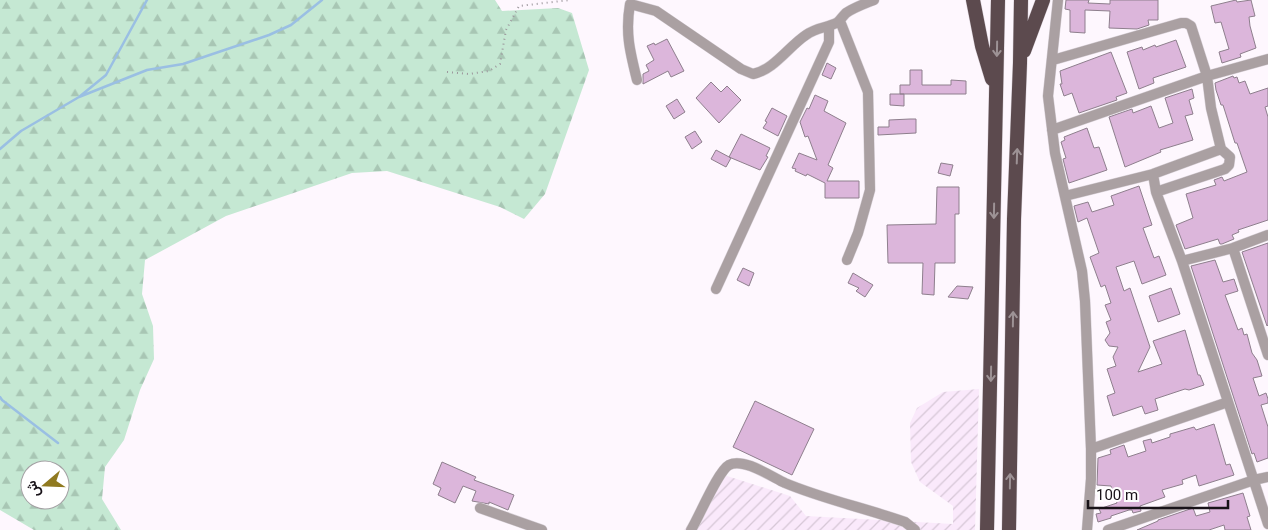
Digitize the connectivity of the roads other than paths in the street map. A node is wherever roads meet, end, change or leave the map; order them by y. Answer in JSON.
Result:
{"nodes":[{"id":1,"x":874,"y":0,"type":"edge"},
{"id":2,"x":1058,"y":0,"type":"edge"},
{"id":3,"x":998,"y":3,"type":"edge"},
{"id":4,"x":1021,"y":3,"type":"edge"},
{"id":5,"x":974,"y":4,"type":"edge"},
{"id":6,"x":1040,"y":6,"type":"edge"},
{"id":7,"x":840,"y":20,"type":"junction"},
{"id":8,"x":829,"y":26,"type":"junction"},
{"id":9,"x":1268,"y":59,"type":"edge"},
{"id":10,"x":1053,"y":60,"type":"junction"},
{"id":11,"x":1020,"y":63,"type":"junction"},
{"id":12,"x":1207,"y":76,"type":"junction"},
{"id":13,"x":637,"y":80,"type":"dead end"},
{"id":14,"x":996,"y":92,"type":"junction"},
{"id":15,"x":1052,"y":130,"type":"junction"},
{"id":16,"x":1221,"y":149,"type":"junction"},
{"id":17,"x":1153,"y":174,"type":"junction"},
{"id":18,"x":1156,"y":192,"type":"junction"},
{"id":19,"x":1065,"y":196,"type":"junction"},
{"id":20,"x":1268,"y":235,"type":"edge"},
{"id":21,"x":1233,"y":248,"type":"junction"},
{"id":22,"x":848,"y":260,"type":"dead end"},
{"id":23,"x":1182,"y":261,"type":"junction"},
{"id":24,"x":716,"y":290,"type":"dead end"},
{"id":25,"x":1268,"y":355,"type":"edge"},
{"id":26,"x":1228,"y":402,"type":"junction"},
{"id":27,"x":1091,"y":449,"type":"junction"},
{"id":28,"x":1268,"y":476,"type":"edge"},
{"id":29,"x":1254,"y":480,"type":"junction"},
{"id":30,"x":480,"y":508,"type":"dead end"},
{"id":31,"x":1268,"y":524,"type":"edge"},
{"id":32,"x":542,"y":530,"type":"edge"},
{"id":33,"x":691,"y":530,"type":"edge"},
{"id":34,"x":915,"y":530,"type":"edge"},
{"id":35,"x":987,"y":530,"type":"edge"},
{"id":36,"x":1009,"y":530,"type":"edge"},
{"id":37,"x":1087,"y":530,"type":"edge"},
{"id":38,"x":1108,"y":530,"type":"edge"}],
"edges":[{"from":1,"to":7,"type":"street"},
{"from":2,"to":10,"type":"street"},
{"from":3,"to":5,"type":"highway"},
{"from":3,"to":14,"type":"highway","one_way":true},
{"from":4,"to":6,"type":"highway"},
{"from":4,"to":11,"type":"highway"},
{"from":5,"to":14,"type":"highway"},
{"from":6,"to":11,"type":"highway"},
{"from":7,"to":8,"type":"street"},
{"from":7,"to":22,"type":"street"},
{"from":8,"to":13,"type":"street"},
{"from":8,"to":24,"type":"street"},
{"from":9,"to":12,"type":"street"},
{"from":10,"to":12,"type":"street"},
{"from":10,"to":15,"type":"street"},
{"from":36,"to":11,"type":"highway","one_way":true},
{"from":12,"to":15,"type":"street"},
{"from":12,"to":16,"type":"street"},
{"from":14,"to":35,"type":"highway","one_way":true},
{"from":15,"to":19,"type":"street"},
{"from":16,"to":17,"type":"street"},
{"from":16,"to":18,"type":"street"},
{"from":17,"to":18,"type":"street"},
{"from":17,"to":19,"type":"street"},
{"from":18,"to":23,"type":"street"},
{"from":19,"to":27,"type":"street"},
{"from":20,"to":21,"type":"street"},
{"from":21,"to":23,"type":"street"},
{"from":21,"to":25,"type":"street"},
{"from":23,"to":26,"type":"street"},
{"from":26,"to":27,"type":"street"},
{"from":26,"to":29,"type":"street"},
{"from":27,"to":37,"type":"street"},
{"from":28,"to":29,"type":"street"},
{"from":29,"to":31,"type":"street"},
{"from":29,"to":38,"type":"street"},
{"from":30,"to":32,"type":"street"},
{"from":33,"to":34,"type":"street"}]}
